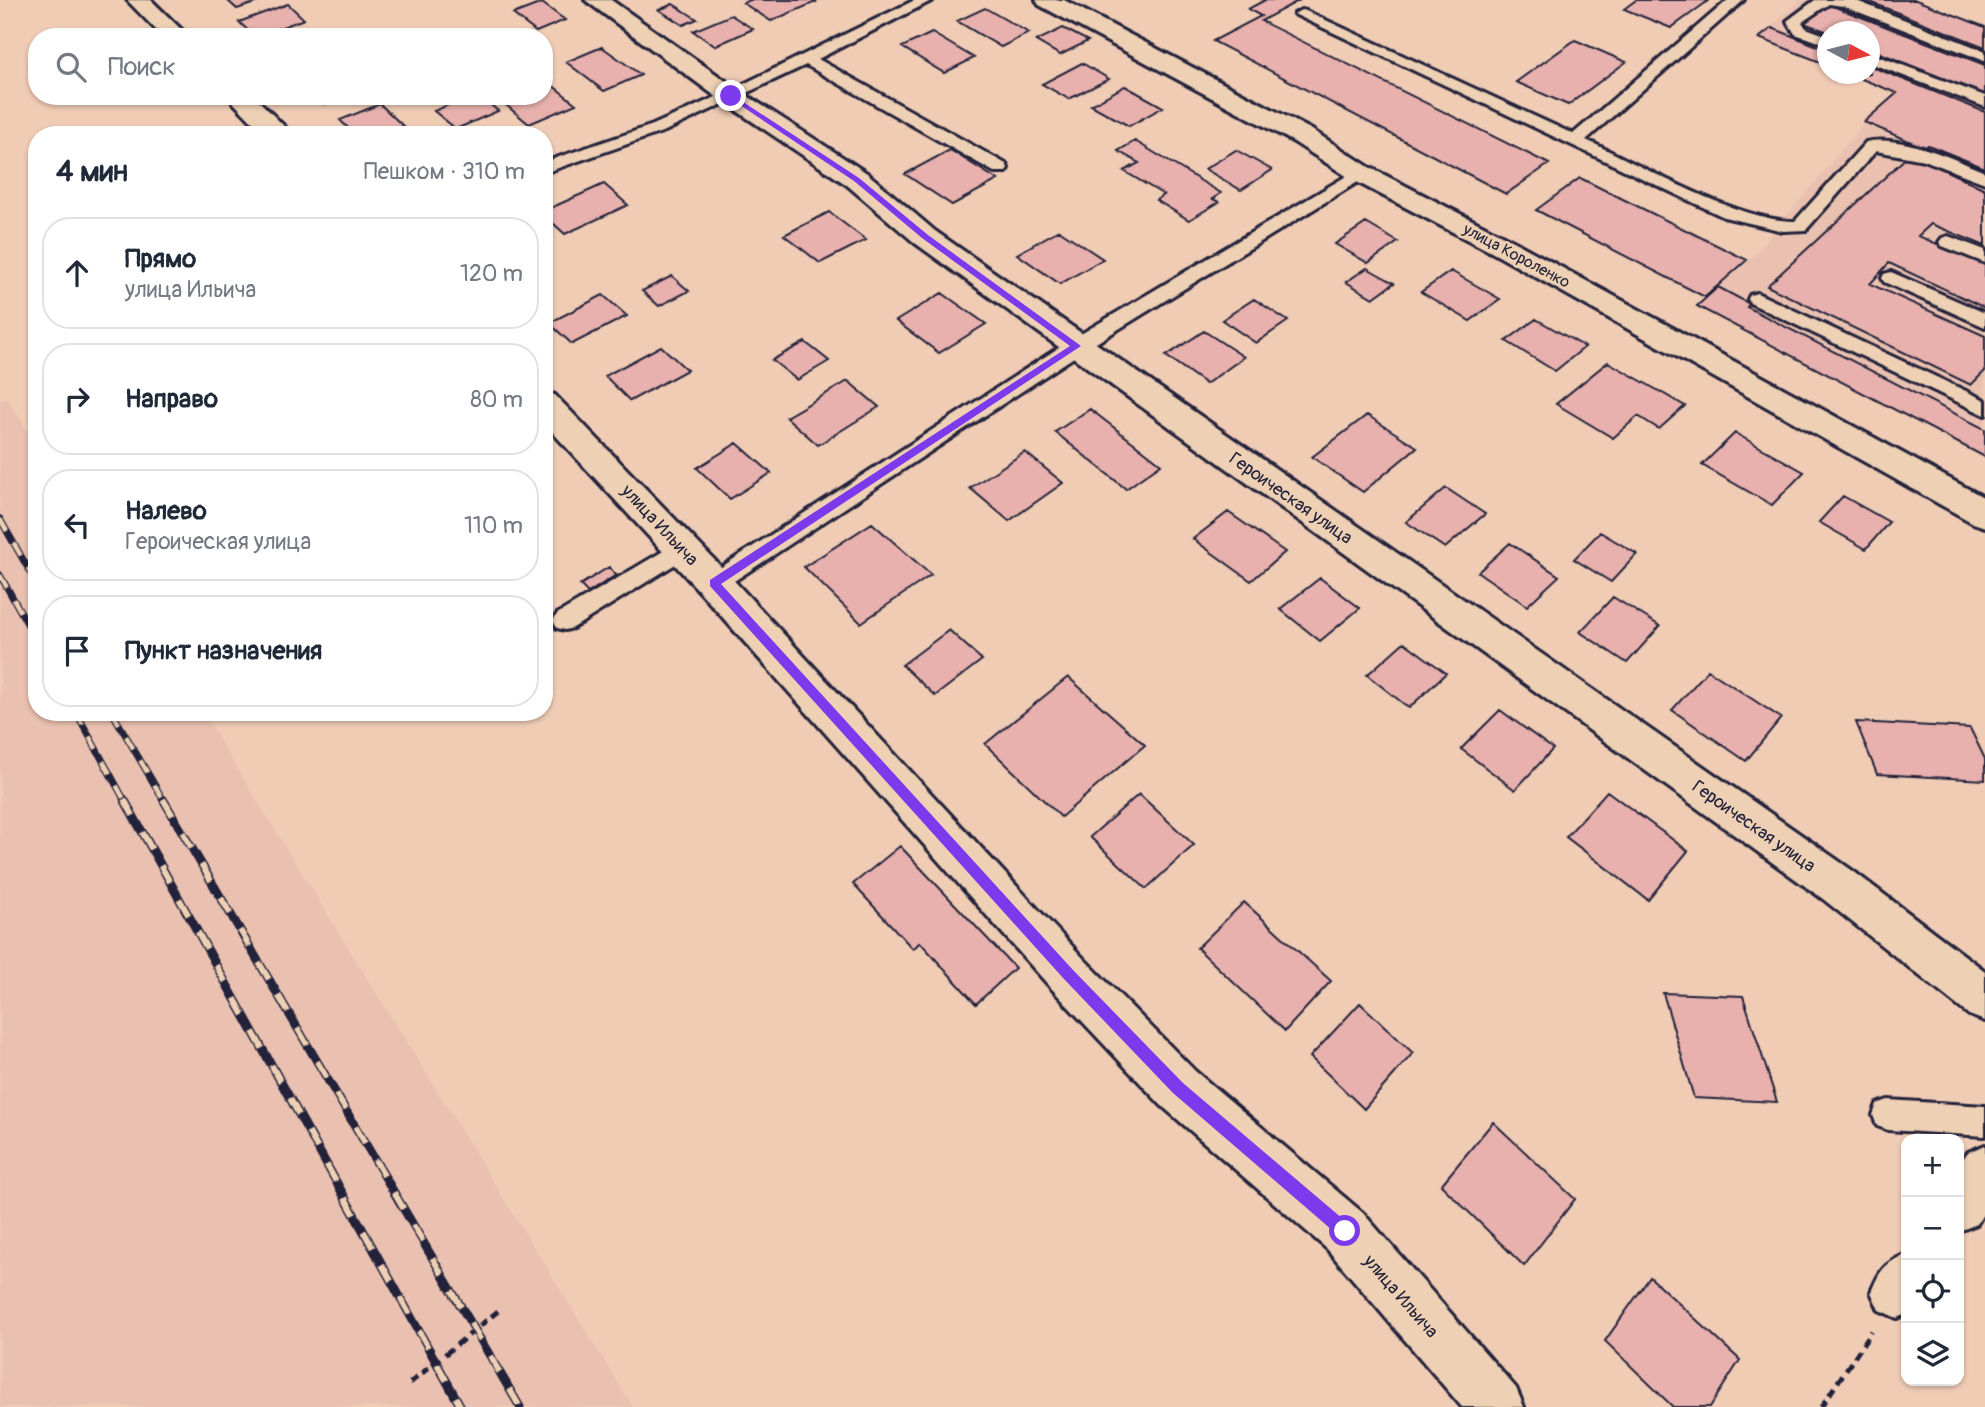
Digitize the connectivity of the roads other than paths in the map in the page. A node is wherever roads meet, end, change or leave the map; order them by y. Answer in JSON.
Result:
{"nodes":[{"id":1,"x":138,"y":0,"type":"edge"},
{"id":2,"x":596,"y":0,"type":"edge"},
{"id":3,"x":926,"y":0,"type":"edge"},
{"id":4,"x":1047,"y":0,"type":"edge"},
{"id":5,"x":1737,"y":0,"type":"edge"},
{"id":6,"x":1828,"y":0,"type":"edge"},
{"id":7,"x":1301,"y":14,"type":"dead end"},
{"id":8,"x":168,"y":28,"type":"edge"},
{"id":9,"x":1817,"y":37,"type":"edge"},
{"id":10,"x":1985,"y":56,"type":"edge"},
{"id":11,"x":807,"y":59,"type":"junction"},
{"id":12,"x":1880,"y":62,"type":"edge"},
{"id":13,"x":731,"y":96,"type":"junction"},
{"id":14,"x":1985,"y":102,"type":"edge"},
{"id":15,"x":248,"y":105,"type":"edge"},
{"id":16,"x":271,"y":126,"type":"edge"},
{"id":17,"x":1574,"y":142,"type":"junction"},
{"id":18,"x":553,"y":165,"type":"edge"},
{"id":19,"x":1000,"y":167,"type":"dead end"},
{"id":20,"x":1360,"y":173,"type":"junction"},
{"id":21,"x":1985,"y":178,"type":"edge"},
{"id":22,"x":1948,"y":242,"type":"dead end"},
{"id":23,"x":1985,"y":257,"type":"edge"},
{"id":24,"x":1891,"y":278,"type":"dead end"},
{"id":25,"x":1757,"y":299,"type":"dead end"},
{"id":26,"x":1985,"y":321,"type":"edge"},
{"id":27,"x":1076,"y":346,"type":"junction"},
{"id":28,"x":1985,"y":408,"type":"edge"},
{"id":29,"x":553,"y":413,"type":"edge"},
{"id":30,"x":1985,"y":514,"type":"edge"},
{"id":31,"x":682,"y":549,"type":"junction"},
{"id":32,"x":714,"y":583,"type":"junction"},
{"id":33,"x":565,"y":621,"type":"dead end"},
{"id":34,"x":1985,"y":999,"type":"edge"},
{"id":35,"x":1888,"y":1115,"type":"dead end"},
{"id":36,"x":1985,"y":1121,"type":"edge"},
{"id":37,"x":1985,"y":1169,"type":"edge"},
{"id":38,"x":1964,"y":1199,"type":"edge"},
{"id":39,"x":1497,"y":1407,"type":"edge"}],
"edges":[{"from":1,"to":8,"type":"street"},
{"from":2,"to":13,"type":"street","name":"Героическая улица"},
{"from":3,"to":11,"type":"lane"},
{"from":4,"to":20,"type":"street","name":"улица Короленко"},
{"from":5,"to":17,"type":"lane"},
{"from":6,"to":9,"type":"lane"},
{"from":6,"to":10,"type":"lane"},
{"from":7,"to":17,"type":"lane"},
{"from":11,"to":13,"type":"lane"},
{"from":11,"to":19,"type":"lane"},
{"from":12,"to":14,"type":"lane"},
{"from":13,"to":18,"type":"lane"},
{"from":13,"to":27,"type":"street","name":"Героическая улица"},
{"from":15,"to":16,"type":"street"},
{"from":17,"to":21,"type":"lane"},
{"from":20,"to":27,"type":"lane"},
{"from":20,"to":30,"type":"street","name":"улица Короленко"},
{"from":22,"to":23,"type":"lane"},
{"from":24,"to":26,"type":"lane"},
{"from":25,"to":28,"type":"lane"},
{"from":27,"to":32,"type":"lane"},
{"from":27,"to":34,"type":"street","name":"Героическая улица"},
{"from":29,"to":31,"type":"street","name":"улица Ильича"},
{"from":31,"to":32,"type":"street","name":"улица Ильича"},
{"from":31,"to":33,"type":"lane"},
{"from":32,"to":39,"type":"street","name":"улица Ильича"},
{"from":35,"to":36,"type":"lane"},
{"from":37,"to":38,"type":"street"}]}
